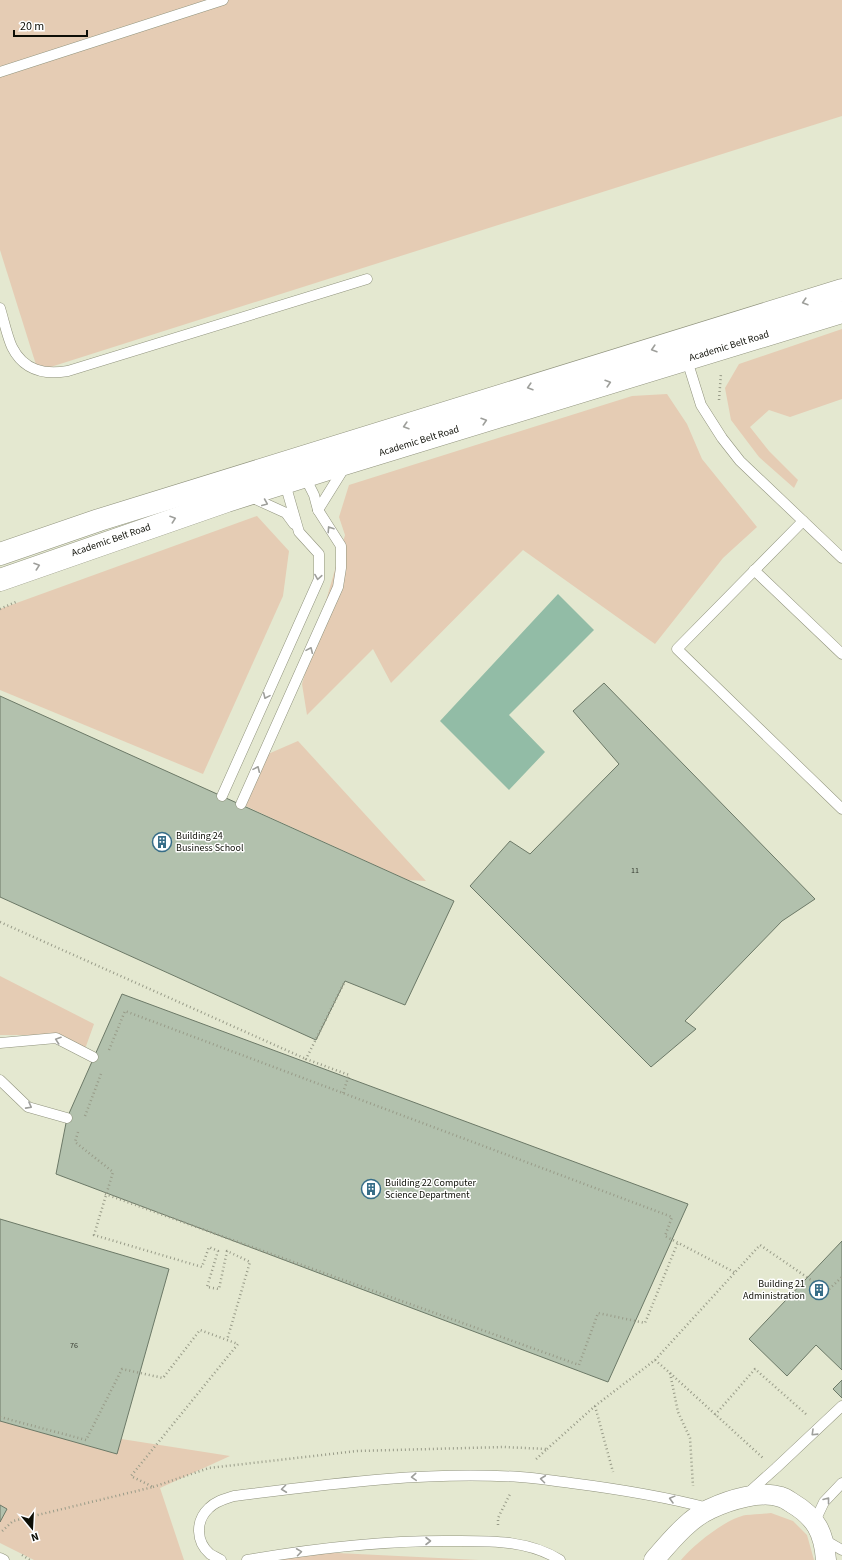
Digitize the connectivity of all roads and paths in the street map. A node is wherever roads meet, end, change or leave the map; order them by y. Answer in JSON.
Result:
{"nodes":[{"id":1,"x":223,"y":0,"type":"edge"},
{"id":2,"x":0,"y":72,"type":"edge"},
{"id":3,"x":367,"y":279,"type":"dead end"},
{"id":4,"x":842,"y":290,"type":"edge"},
{"id":5,"x":0,"y":308,"type":"edge"},
{"id":6,"x":842,"y":312,"type":"edge"},
{"id":7,"x":684,"y":350,"type":"junction"},
{"id":8,"x":344,"y":464,"type":"junction"},
{"id":9,"x":292,"y":471,"type":"junction"},
{"id":10,"x":227,"y":501,"type":"junction"},
{"id":11,"x":318,"y":510,"type":"junction"},
{"id":12,"x":803,"y":521,"type":"junction"},
{"id":13,"x":299,"y":532,"type":"junction"},
{"id":14,"x":0,"y":554,"type":"edge"},
{"id":15,"x":842,"y":558,"type":"edge"},
{"id":16,"x":754,"y":570,"type":"junction"},
{"id":17,"x":0,"y":580,"type":"edge"},
{"id":18,"x":842,"y":654,"type":"edge"},
{"id":19,"x":222,"y":796,"type":"dead end"},
{"id":20,"x":241,"y":804,"type":"dead end"},
{"id":21,"x":842,"y":809,"type":"edge"},
{"id":22,"x":0,"y":922,"type":"edge"},
{"id":23,"x":345,"y":981,"type":"dead end"},
{"id":24,"x":0,"y":1043,"type":"edge"},
{"id":25,"x":108,"y":1054,"type":"dead end"},
{"id":26,"x":93,"y":1057,"type":"dead end"},
{"id":27,"x":306,"y":1059,"type":"junction"},
{"id":28,"x":102,"y":1069,"type":"dead end"},
{"id":29,"x":0,"y":1080,"type":"edge"},
{"id":30,"x":343,"y":1093,"type":"junction"},
{"id":31,"x":67,"y":1118,"type":"dead end"},
{"id":32,"x":83,"y":1120,"type":"dead end"},
{"id":33,"x":80,"y":1127,"type":"dead end"},
{"id":34,"x":105,"y":1194,"type":"junction"},
{"id":35,"x":678,"y":1242,"type":"junction"},
{"id":36,"x":736,"y":1273,"type":"junction"},
{"id":37,"x":842,"y":1278,"type":"edge"},
{"id":38,"x":227,"y":1340,"type":"junction"},
{"id":39,"x":655,"y":1360,"type":"junction"},
{"id":40,"x":670,"y":1373,"type":"junction"},
{"id":41,"x":595,"y":1406,"type":"junction"},
{"id":42,"x":842,"y":1406,"type":"edge"},
{"id":43,"x":715,"y":1415,"type":"junction"},
{"id":44,"x":0,"y":1417,"type":"edge"},
{"id":45,"x":810,"y":1418,"type":"dead end"},
{"id":46,"x":547,"y":1449,"type":"dead end"},
{"id":47,"x":533,"y":1461,"type":"dead end"},
{"id":48,"x":540,"y":1462,"type":"dead end"},
{"id":49,"x":776,"y":1468,"type":"junction"},
{"id":50,"x":606,"y":1474,"type":"dead end"},
{"id":51,"x":842,"y":1483,"type":"edge"},
{"id":52,"x":688,"y":1486,"type":"dead end"},
{"id":53,"x":742,"y":1498,"type":"junction"},
{"id":54,"x":710,"y":1509,"type":"junction"},
{"id":55,"x":815,"y":1521,"type":"junction"},
{"id":56,"x":0,"y":1533,"type":"edge"},
{"id":57,"x":822,"y":1539,"type":"junction"},
{"id":58,"x":842,"y":1550,"type":"edge"},
{"id":59,"x":0,"y":1558,"type":"edge"},
{"id":60,"x":4,"y":1560,"type":"edge"},
{"id":61,"x":221,"y":1560,"type":"edge"},
{"id":62,"x":247,"y":1560,"type":"edge"},
{"id":63,"x":560,"y":1560,"type":"edge"},
{"id":64,"x":654,"y":1560,"type":"edge"},
{"id":65,"x":826,"y":1560,"type":"edge"}],
"edges":[{"from":1,"to":2,"type":"lane"},
{"from":3,"to":5,"type":"lane"},
{"from":4,"to":7,"type":"street","name":"Academic Belt Road","one_way":true},
{"from":6,"to":7,"type":"street","name":"Academic Belt Road"},
{"from":8,"to":7,"type":"street","name":"Academic Belt Road","one_way":true},
{"from":7,"to":9,"type":"street","name":"Academic Belt Road","one_way":true},
{"from":7,"to":12,"type":"lane"},
{"from":8,"to":9,"type":"street","name":"Academic Belt Road"},
{"from":8,"to":11,"type":"lane"},
{"from":9,"to":10,"type":"street","name":"Academic Belt Road"},
{"from":9,"to":11,"type":"lane"},
{"from":9,"to":13,"type":"lane"},
{"from":9,"to":14,"type":"street","name":"Academic Belt Road"},
{"from":10,"to":13,"type":"lane","one_way":true},
{"from":17,"to":10,"type":"street","name":"Academic Belt Road","one_way":true},
{"from":20,"to":11,"type":"lane","one_way":true},
{"from":12,"to":15,"type":"lane"},
{"from":12,"to":16,"type":"lane"},
{"from":13,"to":19,"type":"lane","one_way":true},
{"from":16,"to":18,"type":"lane"},
{"from":16,"to":21,"type":"lane"},
{"from":22,"to":27,"type":"path"},
{"from":23,"to":27,"type":"path"},
{"from":26,"to":24,"type":"lane","one_way":true},
{"from":25,"to":30,"type":"path"},
{"from":27,"to":30,"type":"path"},
{"from":28,"to":32,"type":"path"},
{"from":29,"to":31,"type":"lane","one_way":true},
{"from":30,"to":35,"type":"path"},
{"from":33,"to":34,"type":"path"},
{"from":34,"to":35,"type":"path"},
{"from":34,"to":38,"type":"path"},
{"from":35,"to":36,"type":"path"},
{"from":36,"to":37,"type":"path"},
{"from":36,"to":39,"type":"path"},
{"from":38,"to":44,"type":"path"},
{"from":38,"to":56,"type":"path"},
{"from":39,"to":40,"type":"path"},
{"from":39,"to":41,"type":"path"},
{"from":40,"to":43,"type":"path"},
{"from":40,"to":52,"type":"path"},
{"from":41,"to":46,"type":"path"},
{"from":41,"to":50,"type":"path"},
{"from":42,"to":49,"type":"lane","one_way":true},
{"from":43,"to":45,"type":"path"},
{"from":43,"to":49,"type":"path"},
{"from":47,"to":48,"type":"path"},
{"from":49,"to":53,"type":"lane"},
{"from":55,"to":51,"type":"lane","one_way":true},
{"from":53,"to":54,"type":"street"},
{"from":53,"to":55,"type":"street"},
{"from":54,"to":61,"type":"lane","one_way":true},
{"from":54,"to":64,"type":"street"},
{"from":55,"to":57,"type":"street"},
{"from":57,"to":58,"type":"lane"},
{"from":57,"to":65,"type":"street"},
{"from":59,"to":60,"type":"lane"},
{"from":62,"to":63,"type":"lane","one_way":true}]}
